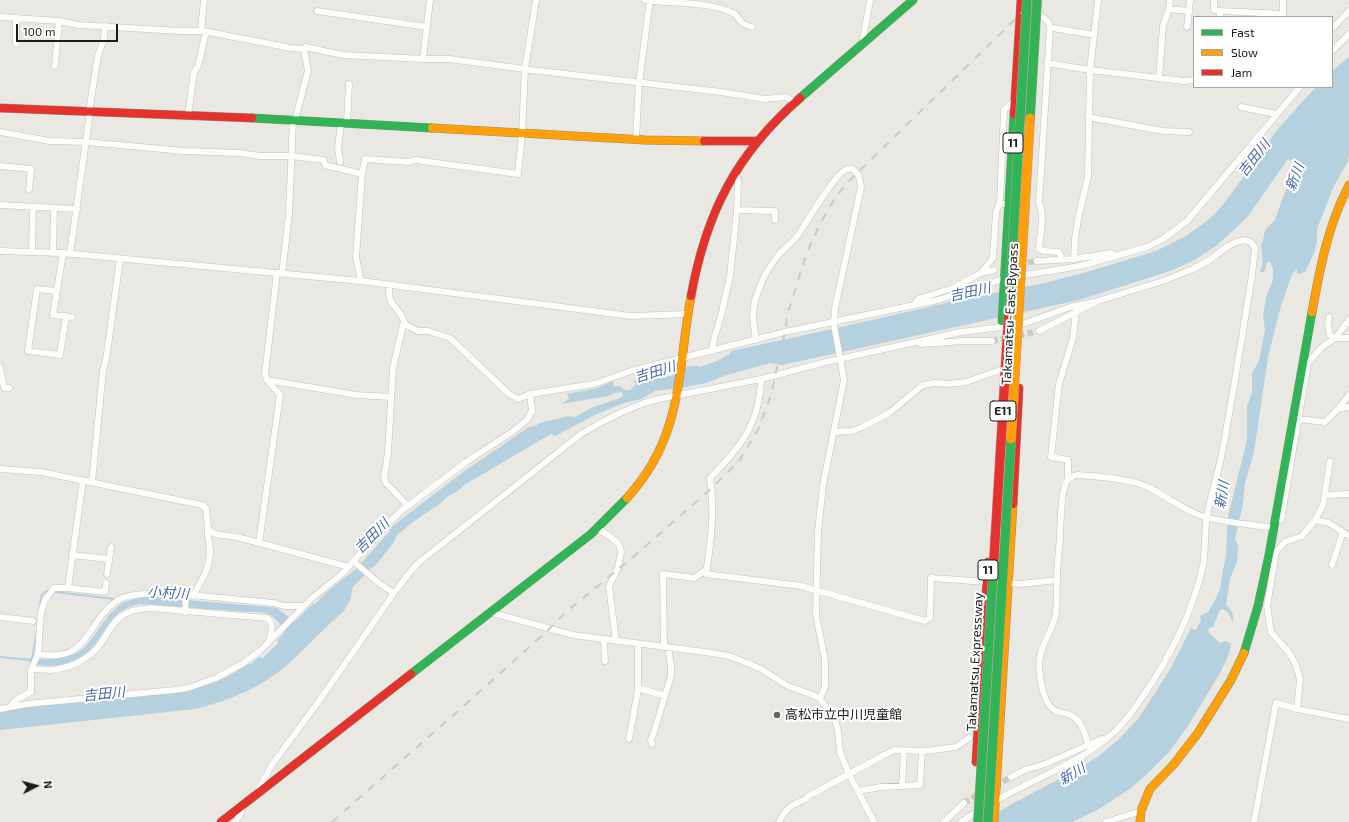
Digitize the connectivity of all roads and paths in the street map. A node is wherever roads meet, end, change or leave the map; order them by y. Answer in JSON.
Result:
{"nodes":[{"id":1,"x":204,"y":0,"type":"edge"},
{"id":2,"x":430,"y":0,"type":"edge"},
{"id":3,"x":536,"y":0,"type":"edge"},
{"id":4,"x":648,"y":0,"type":"edge"},
{"id":5,"x":870,"y":0,"type":"edge"},
{"id":6,"x":914,"y":0,"type":"edge"},
{"id":7,"x":1022,"y":0,"type":"edge"},
{"id":8,"x":1027,"y":0,"type":"edge"},
{"id":9,"x":1037,"y":0,"type":"edge"},
{"id":10,"x":1042,"y":0,"type":"edge"},
{"id":11,"x":1098,"y":0,"type":"edge"},
{"id":12,"x":1170,"y":0,"type":"edge"},
{"id":13,"x":1190,"y":0,"type":"edge"},
{"id":14,"x":1214,"y":0,"type":"edge"},
{"id":15,"x":1283,"y":0,"type":"edge"},
{"id":16,"x":1169,"y":9,"type":"junction"},
{"id":17,"x":316,"y":10,"type":"dead end"},
{"id":18,"x":1189,"y":11,"type":"junction"},
{"id":19,"x":1349,"y":11,"type":"edge"},
{"id":20,"x":1220,"y":14,"type":"edge"},
{"id":21,"x":1041,"y":15,"type":"junction"},
{"id":22,"x":0,"y":17,"type":"edge"},
{"id":23,"x":16,"y":17,"type":"junction"},
{"id":24,"x":59,"y":21,"type":"junction"},
{"id":25,"x":105,"y":26,"type":"junction"},
{"id":26,"x":427,"y":27,"type":"junction"},
{"id":27,"x":752,"y":27,"type":"dead end"},
{"id":28,"x":1187,"y":27,"type":"dead end"},
{"id":29,"x":1053,"y":28,"type":"dead end"},
{"id":30,"x":1333,"y":28,"type":"edge"},
{"id":31,"x":203,"y":32,"type":"junction"},
{"id":32,"x":1349,"y":34,"type":"edge"},
{"id":33,"x":1094,"y":35,"type":"junction"},
{"id":34,"x":16,"y":44,"type":"dead end"},
{"id":35,"x":862,"y":45,"type":"junction"},
{"id":36,"x":305,"y":46,"type":"dead end"},
{"id":37,"x":1333,"y":50,"type":"edge"},
{"id":38,"x":424,"y":59,"type":"junction"},
{"id":39,"x":1047,"y":63,"type":"junction"},
{"id":40,"x":55,"y":66,"type":"dead end"},
{"id":41,"x":525,"y":68,"type":"junction"},
{"id":42,"x":1090,"y":70,"type":"junction"},
{"id":43,"x":1159,"y":78,"type":"junction"},
{"id":44,"x":1193,"y":80,"type":"edge"},
{"id":45,"x":639,"y":83,"type":"junction"},
{"id":46,"x":349,"y":84,"type":"dead end"},
{"id":47,"x":1299,"y":88,"type":"edge"},
{"id":48,"x":795,"y":103,"type":"junction"},
{"id":49,"x":1241,"y":107,"type":"dead end"},
{"id":50,"x":0,"y":108,"type":"edge"},
{"id":51,"x":90,"y":112,"type":"junction"},
{"id":52,"x":1276,"y":114,"type":"junction"},
{"id":53,"x":188,"y":116,"type":"junction"},
{"id":54,"x":1088,"y":117,"type":"junction"},
{"id":55,"x":294,"y":119,"type":"junction"},
{"id":56,"x":344,"y":123,"type":"junction"},
{"id":57,"x":0,"y":132,"type":"edge"},
{"id":58,"x":1189,"y":132,"type":"dead end"},
{"id":59,"x":522,"y":133,"type":"junction"},
{"id":60,"x":636,"y":139,"type":"junction"},
{"id":61,"x":756,"y":141,"type":"junction"},
{"id":62,"x":86,"y":142,"type":"junction"},
{"id":63,"x":291,"y":156,"type":"junction"},
{"id":64,"x":340,"y":162,"type":"dead end"},
{"id":65,"x":0,"y":166,"type":"edge"},
{"id":66,"x":735,"y":172,"type":"junction"},
{"id":67,"x":362,"y":174,"type":"junction"},
{"id":68,"x":1349,"y":185,"type":"edge"},
{"id":69,"x":29,"y":189,"type":"dead end"},
{"id":70,"x":1034,"y":203,"type":"junction"},
{"id":71,"x":1004,"y":204,"type":"junction"},
{"id":72,"x":0,"y":205,"type":"edge"},
{"id":73,"x":33,"y":207,"type":"junction"},
{"id":74,"x":54,"y":208,"type":"junction"},
{"id":75,"x":76,"y":209,"type":"junction"},
{"id":76,"x":737,"y":210,"type":"junction"},
{"id":77,"x":775,"y":220,"type":"dead end"},
{"id":78,"x":0,"y":251,"type":"edge"},
{"id":79,"x":32,"y":252,"type":"junction"},
{"id":80,"x":53,"y":253,"type":"junction"},
{"id":81,"x":63,"y":254,"type":"junction"},
{"id":82,"x":70,"y":254,"type":"junction"},
{"id":83,"x":1117,"y":255,"type":"junction"},
{"id":84,"x":120,"y":259,"type":"junction"},
{"id":85,"x":1062,"y":259,"type":"junction"},
{"id":86,"x":1074,"y":259,"type":"junction"},
{"id":87,"x":1037,"y":260,"type":"tunnel mouth"},
{"id":88,"x":994,"y":270,"type":"dead end"},
{"id":89,"x":981,"y":273,"type":"junction"},
{"id":90,"x":279,"y":274,"type":"junction"},
{"id":91,"x":1025,"y":279,"type":"junction"},
{"id":92,"x":361,"y":281,"type":"junction"},
{"id":93,"x":1004,"y":282,"type":"junction"},
{"id":94,"x":389,"y":285,"type":"junction"},
{"id":95,"x":57,"y":291,"type":"junction"},
{"id":96,"x":1098,"y":301,"type":"junction"},
{"id":97,"x":914,"y":305,"type":"junction"},
{"id":98,"x":1076,"y":311,"type":"junction"},
{"id":99,"x":688,"y":314,"type":"junction"},
{"id":100,"x":1329,"y":316,"type":"dead end"},
{"id":101,"x":1349,"y":320,"type":"edge"},
{"id":102,"x":404,"y":321,"type":"junction"},
{"id":103,"x":1023,"y":321,"type":"junction"},
{"id":104,"x":1002,"y":323,"type":"junction"},
{"id":105,"x":835,"y":324,"type":"junction"},
{"id":106,"x":1039,"y":331,"type":"tunnel mouth"},
{"id":107,"x":1335,"y":338,"type":"junction"},
{"id":108,"x":1349,"y":338,"type":"edge"},
{"id":109,"x":756,"y":340,"type":"junction"},
{"id":110,"x":992,"y":342,"type":"tunnel mouth"},
{"id":111,"x":899,"y":346,"type":"junction"},
{"id":112,"x":712,"y":351,"type":"junction"},
{"id":113,"x":841,"y":357,"type":"junction"},
{"id":114,"x":682,"y":360,"type":"junction"},
{"id":115,"x":0,"y":367,"type":"edge"},
{"id":116,"x":1000,"y":370,"type":"junction"},
{"id":117,"x":761,"y":379,"type":"junction"},
{"id":118,"x":267,"y":380,"type":"junction"},
{"id":119,"x":9,"y":388,"type":"dead end"},
{"id":120,"x":530,"y":394,"type":"junction"},
{"id":121,"x":677,"y":395,"type":"junction"},
{"id":122,"x":1349,"y":395,"type":"edge"},
{"id":123,"x":391,"y":397,"type":"junction"},
{"id":124,"x":1349,"y":407,"type":"edge"},
{"id":125,"x":1338,"y":409,"type":"junction"},
{"id":126,"x":1298,"y":418,"type":"junction"},
{"id":127,"x":834,"y":432,"type":"junction"},
{"id":128,"x":1330,"y":461,"type":"dead end"},
{"id":129,"x":0,"y":469,"type":"edge"},
{"id":130,"x":83,"y":480,"type":"junction"},
{"id":131,"x":1068,"y":480,"type":"junction"},
{"id":132,"x":92,"y":482,"type":"junction"},
{"id":133,"x":1349,"y":494,"type":"edge"},
{"id":134,"x":1325,"y":495,"type":"junction"},
{"id":135,"x":408,"y":506,"type":"junction"},
{"id":136,"x":1209,"y":518,"type":"junction"},
{"id":137,"x":1281,"y":520,"type":"dead end"},
{"id":138,"x":1315,"y":520,"type":"junction"},
{"id":139,"x":598,"y":528,"type":"junction"},
{"id":140,"x":1271,"y":528,"type":"junction"},
{"id":141,"x":208,"y":529,"type":"junction"},
{"id":142,"x":1343,"y":532,"type":"junction"},
{"id":143,"x":1349,"y":536,"type":"edge"},
{"id":144,"x":259,"y":543,"type":"junction"},
{"id":145,"x":111,"y":546,"type":"dead end"},
{"id":146,"x":72,"y":555,"type":"junction"},
{"id":147,"x":109,"y":559,"type":"junction"},
{"id":148,"x":353,"y":561,"type":"junction"},
{"id":149,"x":1332,"y":565,"type":"dead end"},
{"id":150,"x":349,"y":567,"type":"junction"},
{"id":151,"x":706,"y":570,"type":"junction"},
{"id":152,"x":107,"y":574,"type":"dead end"},
{"id":153,"x":1057,"y":580,"type":"junction"},
{"id":154,"x":987,"y":582,"type":"junction"},
{"id":155,"x":106,"y":583,"type":"dead end"},
{"id":156,"x":1009,"y":583,"type":"junction"},
{"id":157,"x":68,"y":588,"type":"junction"},
{"id":158,"x":817,"y":590,"type":"junction"},
{"id":159,"x":394,"y":593,"type":"junction"},
{"id":160,"x":186,"y":595,"type":"junction"},
{"id":161,"x":193,"y":596,"type":"junction"},
{"id":162,"x":302,"y":608,"type":"junction"},
{"id":163,"x":185,"y":612,"type":"junction"},
{"id":164,"x":489,"y":612,"type":"junction"},
{"id":165,"x":0,"y":617,"type":"edge"},
{"id":166,"x":33,"y":621,"type":"dead end"},
{"id":167,"x":604,"y":640,"type":"junction"},
{"id":168,"x":616,"y":641,"type":"junction"},
{"id":169,"x":269,"y":642,"type":"junction"},
{"id":170,"x":638,"y":644,"type":"junction"},
{"id":171,"x":666,"y":647,"type":"junction"},
{"id":172,"x":37,"y":656,"type":"junction"},
{"id":173,"x":605,"y":661,"type":"dead end"},
{"id":174,"x":32,"y":668,"type":"junction"},
{"id":175,"x":638,"y":688,"type":"junction"},
{"id":176,"x":665,"y":696,"type":"junction"},
{"id":177,"x":820,"y":699,"type":"junction"},
{"id":178,"x":9,"y":707,"type":"junction"},
{"id":179,"x":0,"y":709,"type":"edge"},
{"id":180,"x":1297,"y":709,"type":"junction"},
{"id":181,"x":1349,"y":719,"type":"edge"},
{"id":182,"x":1111,"y":735,"type":"junction"},
{"id":183,"x":969,"y":738,"type":"dead end"},
{"id":184,"x":629,"y":739,"type":"dead end"},
{"id":185,"x":652,"y":744,"type":"dead end"},
{"id":186,"x":1088,"y":744,"type":"junction"},
{"id":187,"x":904,"y":750,"type":"junction"},
{"id":188,"x":922,"y":750,"type":"junction"},
{"id":189,"x":849,"y":774,"type":"junction"},
{"id":190,"x":1011,"y":777,"type":"tunnel mouth"},
{"id":191,"x":902,"y":786,"type":"junction"},
{"id":192,"x":858,"y":791,"type":"junction"},
{"id":193,"x":256,"y":794,"type":"junction"},
{"id":194,"x":995,"y":801,"type":"junction"},
{"id":195,"x":964,"y":803,"type":"tunnel mouth"},
{"id":196,"x":243,"y":804,"type":"junction"},
{"id":197,"x":1140,"y":811,"type":"junction"},
{"id":198,"x":974,"y":820,"type":"edge"},
{"id":199,"x":221,"y":822,"type":"edge"},
{"id":200,"x":235,"y":822,"type":"edge"},
{"id":201,"x":779,"y":822,"type":"edge"},
{"id":202,"x":874,"y":822,"type":"edge"},
{"id":203,"x":944,"y":822,"type":"edge"},
{"id":204,"x":961,"y":822,"type":"edge"},
{"id":205,"x":988,"y":822,"type":"edge"},
{"id":206,"x":994,"y":822,"type":"edge"},
{"id":207,"x":1106,"y":822,"type":"edge"},
{"id":208,"x":1140,"y":822,"type":"edge"},
{"id":209,"x":1254,"y":822,"type":"edge"}],
"edges":[{"from":1,"to":31,"type":"street"},
{"from":2,"to":26,"type":"street"},
{"from":3,"to":41,"type":"street"},
{"from":4,"to":27,"type":"street"},
{"from":4,"to":45,"type":"street"},
{"from":5,"to":35,"type":"street"},
{"from":6,"to":35,"type":"main road"},
{"from":7,"to":71,"type":"main road","name":"Takamatsu-East Bypass","number":"11"},
{"from":8,"to":198,"type":"main road","name":"Takamatsu Expressway","number":"E11","bridge":true},
{"from":9,"to":205,"type":"main road","name":"Takamatsu Expressway","number":"E11","bridge":true},
{"from":10,"to":21,"type":"main road","name":"Takamatsu-East Bypass","number":"11"},
{"from":11,"to":33,"type":"street"},
{"from":12,"to":16,"type":"street"},
{"from":13,"to":18,"type":"street"},
{"from":14,"to":20,"type":"street"},
{"from":15,"to":20,"type":"street"},
{"from":16,"to":18,"type":"street"},
{"from":16,"to":43,"type":"street"},
{"from":17,"to":26,"type":"street"},
{"from":18,"to":28,"type":"street"},
{"from":19,"to":30,"type":"street"},
{"from":21,"to":39,"type":"street"},
{"from":21,"to":70,"type":"main road","name":"Takamatsu-East Bypass","number":"11"},
{"from":22,"to":23,"type":"street"},
{"from":23,"to":24,"type":"street"},
{"from":23,"to":34,"type":"street"},
{"from":24,"to":25,"type":"street"},
{"from":24,"to":40,"type":"street"},
{"from":25,"to":31,"type":"street"},
{"from":25,"to":51,"type":"street"},
{"from":26,"to":38,"type":"street"},
{"from":29,"to":33,"type":"street"},
{"from":31,"to":53,"type":"street"},
{"from":31,"to":55,"type":"street"},
{"from":32,"to":37,"type":"street"},
{"from":33,"to":42,"type":"street"},
{"from":35,"to":48,"type":"main road"},
{"from":36,"to":38,"type":"street"},
{"from":38,"to":41,"type":"street"},
{"from":39,"to":42,"type":"street"},
{"from":39,"to":70,"type":"street"},
{"from":41,"to":45,"type":"street"},
{"from":41,"to":59,"type":"street"},
{"from":42,"to":43,"type":"street"},
{"from":42,"to":54,"type":"street"},
{"from":43,"to":44,"type":"street"},
{"from":45,"to":48,"type":"street"},
{"from":45,"to":60,"type":"street"},
{"from":46,"to":56,"type":"street"},
{"from":47,"to":52,"type":"street"},
{"from":48,"to":61,"type":"main road"},
{"from":49,"to":52,"type":"street"},
{"from":50,"to":51,"type":"main road"},
{"from":51,"to":53,"type":"main road"},
{"from":51,"to":62,"type":"street"},
{"from":52,"to":83,"type":"street"},
{"from":53,"to":55,"type":"main road"},
{"from":54,"to":58,"type":"street"},
{"from":54,"to":86,"type":"street"},
{"from":55,"to":56,"type":"main road"},
{"from":55,"to":63,"type":"street"},
{"from":56,"to":59,"type":"main road"},
{"from":56,"to":64,"type":"street"},
{"from":57,"to":62,"type":"street"},
{"from":59,"to":60,"type":"main road"},
{"from":59,"to":67,"type":"street"},
{"from":60,"to":61,"type":"main road"},
{"from":61,"to":66,"type":"main road"},
{"from":62,"to":63,"type":"street"},
{"from":62,"to":75,"type":"street"},
{"from":63,"to":67,"type":"street"},
{"from":63,"to":90,"type":"street"},
{"from":65,"to":69,"type":"street"},
{"from":66,"to":76,"type":"street"},
{"from":66,"to":99,"type":"main road"},
{"from":67,"to":92,"type":"street"},
{"from":68,"to":140,"type":"main road"},
{"from":70,"to":85,"type":"street"},
{"from":70,"to":91,"type":"main road","name":"Takamatsu-East Bypass","number":"11"},
{"from":71,"to":89,"type":"street"},
{"from":71,"to":93,"type":"main road","name":"Takamatsu-East Bypass","number":"11"},
{"from":72,"to":73,"type":"street"},
{"from":73,"to":74,"type":"street"},
{"from":73,"to":79,"type":"street"},
{"from":74,"to":75,"type":"street"},
{"from":74,"to":80,"type":"street"},
{"from":75,"to":82,"type":"street"},
{"from":76,"to":77,"type":"street"},
{"from":76,"to":112,"type":"street"},
{"from":78,"to":79,"type":"street"},
{"from":79,"to":80,"type":"street"},
{"from":80,"to":81,"type":"street"},
{"from":81,"to":82,"type":"street"},
{"from":81,"to":95,"type":"street"},
{"from":82,"to":84,"type":"street"},
{"from":83,"to":86,"type":"street"},
{"from":83,"to":91,"type":"street"},
{"from":84,"to":90,"type":"street"},
{"from":84,"to":132,"type":"street"},
{"from":85,"to":86,"type":"street"},
{"from":85,"to":87,"type":"street"},
{"from":88,"to":89,"type":"street"},
{"from":89,"to":97,"type":"street"},
{"from":90,"to":92,"type":"street"},
{"from":90,"to":118,"type":"street"},
{"from":91,"to":93,"type":"street"},
{"from":91,"to":103,"type":"main road","name":"Takamatsu-East Bypass","number":"11"},
{"from":92,"to":94,"type":"street"},
{"from":93,"to":97,"type":"street"},
{"from":93,"to":104,"type":"main road","name":"Takamatsu-East Bypass","number":"11"},
{"from":94,"to":99,"type":"street"},
{"from":94,"to":102,"type":"street"},
{"from":95,"to":95,"type":"street"},
{"from":96,"to":98,"type":"street"},
{"from":96,"to":103,"type":"street"},
{"from":96,"to":136,"type":"street"},
{"from":97,"to":105,"type":"street"},
{"from":98,"to":106,"type":"street"},
{"from":98,"to":131,"type":"street"},
{"from":99,"to":114,"type":"main road"},
{"from":100,"to":107,"type":"street"},
{"from":101,"to":107,"type":"street"},
{"from":102,"to":120,"type":"street"},
{"from":102,"to":123,"type":"street"},
{"from":103,"to":156,"type":"main road","name":"Takamatsu-East Bypass","number":"11"},
{"from":104,"to":111,"type":"street"},
{"from":104,"to":116,"type":"main road","name":"Takamatsu-East Bypass","number":"11"},
{"from":105,"to":109,"type":"street"},
{"from":105,"to":109,"type":"street"},
{"from":105,"to":113,"type":"street"},
{"from":107,"to":108,"type":"street"},
{"from":107,"to":126,"type":"street"},
{"from":109,"to":112,"type":"street"},
{"from":110,"to":111,"type":"street"},
{"from":111,"to":113,"type":"street"},
{"from":112,"to":114,"type":"street"},
{"from":113,"to":117,"type":"street"},
{"from":113,"to":127,"type":"street"},
{"from":114,"to":120,"type":"street"},
{"from":114,"to":121,"type":"main road"},
{"from":115,"to":119,"type":"street"},
{"from":116,"to":127,"type":"street"},
{"from":116,"to":154,"type":"main road","name":"Takamatsu-East Bypass","number":"11"},
{"from":117,"to":121,"type":"street"},
{"from":117,"to":151,"type":"street"},
{"from":118,"to":123,"type":"street"},
{"from":118,"to":144,"type":"street"},
{"from":120,"to":135,"type":"street"},
{"from":121,"to":139,"type":"main road"},
{"from":121,"to":159,"type":"street"},
{"from":122,"to":125,"type":"street"},
{"from":123,"to":135,"type":"street"},
{"from":124,"to":125,"type":"street"},
{"from":125,"to":126,"type":"street"},
{"from":126,"to":137,"type":"street"},
{"from":127,"to":158,"type":"street"},
{"from":128,"to":134,"type":"street"},
{"from":129,"to":130,"type":"street"},
{"from":130,"to":132,"type":"street"},
{"from":130,"to":146,"type":"street"},
{"from":131,"to":136,"type":"street"},
{"from":131,"to":153,"type":"street"},
{"from":132,"to":141,"type":"street"},
{"from":133,"to":134,"type":"street"},
{"from":134,"to":138,"type":"street"},
{"from":135,"to":148,"type":"street"},
{"from":136,"to":140,"type":"street"},
{"from":136,"to":182,"type":"street"},
{"from":138,"to":142,"type":"street"},
{"from":138,"to":180,"type":"street"},
{"from":139,"to":164,"type":"main road"},
{"from":139,"to":168,"type":"street"},
{"from":140,"to":197,"type":"main road"},
{"from":141,"to":144,"type":"street"},
{"from":141,"to":161,"type":"street"},
{"from":142,"to":143,"type":"street"},
{"from":142,"to":149,"type":"street"},
{"from":144,"to":150,"type":"street"},
{"from":145,"to":147,"type":"street"},
{"from":146,"to":147,"type":"street"},
{"from":146,"to":157,"type":"street"},
{"from":147,"to":152,"type":"street"},
{"from":148,"to":150,"type":"street"},
{"from":148,"to":159,"type":"street"},
{"from":150,"to":162,"type":"street"},
{"from":151,"to":158,"type":"street"},
{"from":151,"to":171,"type":"street"},
{"from":153,"to":156,"type":"street"},
{"from":153,"to":186,"type":"street"},
{"from":154,"to":156,"type":"street"},
{"from":154,"to":158,"type":"street"},
{"from":154,"to":198,"type":"main road","name":"Takamatsu-East Bypass","number":"11"},
{"from":155,"to":157,"type":"street"},
{"from":156,"to":194,"type":"main road","name":"Takamatsu-East Bypass","number":"11"},
{"from":157,"to":172,"type":"street"},
{"from":158,"to":177,"type":"street"},
{"from":159,"to":193,"type":"street"},
{"from":160,"to":161,"type":"street"},
{"from":160,"to":163,"type":"street"},
{"from":160,"to":172,"type":"street"},
{"from":161,"to":162,"type":"street"},
{"from":162,"to":169,"type":"street"},
{"from":163,"to":169,"type":"street"},
{"from":163,"to":174,"type":"street"},
{"from":164,"to":167,"type":"street"},
{"from":164,"to":193,"type":"main road"},
{"from":165,"to":166,"type":"street"},
{"from":167,"to":168,"type":"street"},
{"from":167,"to":173,"type":"street"},
{"from":168,"to":170,"type":"street"},
{"from":169,"to":178,"type":"street"},
{"from":170,"to":171,"type":"street"},
{"from":170,"to":175,"type":"street"},
{"from":171,"to":176,"type":"street"},
{"from":171,"to":177,"type":"street"},
{"from":172,"to":174,"type":"street"},
{"from":174,"to":178,"type":"street"},
{"from":175,"to":176,"type":"street"},
{"from":175,"to":184,"type":"street"},
{"from":176,"to":185,"type":"street"},
{"from":177,"to":189,"type":"street"},
{"from":178,"to":179,"type":"street"},
{"from":180,"to":181,"type":"street"},
{"from":180,"to":209,"type":"street"},
{"from":182,"to":186,"type":"street"},
{"from":182,"to":194,"type":"street"},
{"from":183,"to":188,"type":"street"},
{"from":186,"to":190,"type":"street"},
{"from":187,"to":188,"type":"street"},
{"from":187,"to":189,"type":"street"},
{"from":187,"to":191,"type":"street"},
{"from":188,"to":191,"type":"street"},
{"from":189,"to":192,"type":"street"},
{"from":189,"to":201,"type":"street"},
{"from":191,"to":192,"type":"street"},
{"from":192,"to":202,"type":"street"},
{"from":193,"to":196,"type":"main road"},
{"from":194,"to":198,"type":"street"},
{"from":194,"to":206,"type":"main road","name":"Takamatsu-East Bypass","number":"11"},
{"from":195,"to":203,"type":"street"},
{"from":196,"to":199,"type":"main road"},
{"from":196,"to":200,"type":"street"},
{"from":197,"to":207,"type":"street"},
{"from":197,"to":208,"type":"main road"},
{"from":198,"to":204,"type":"street"}]}
